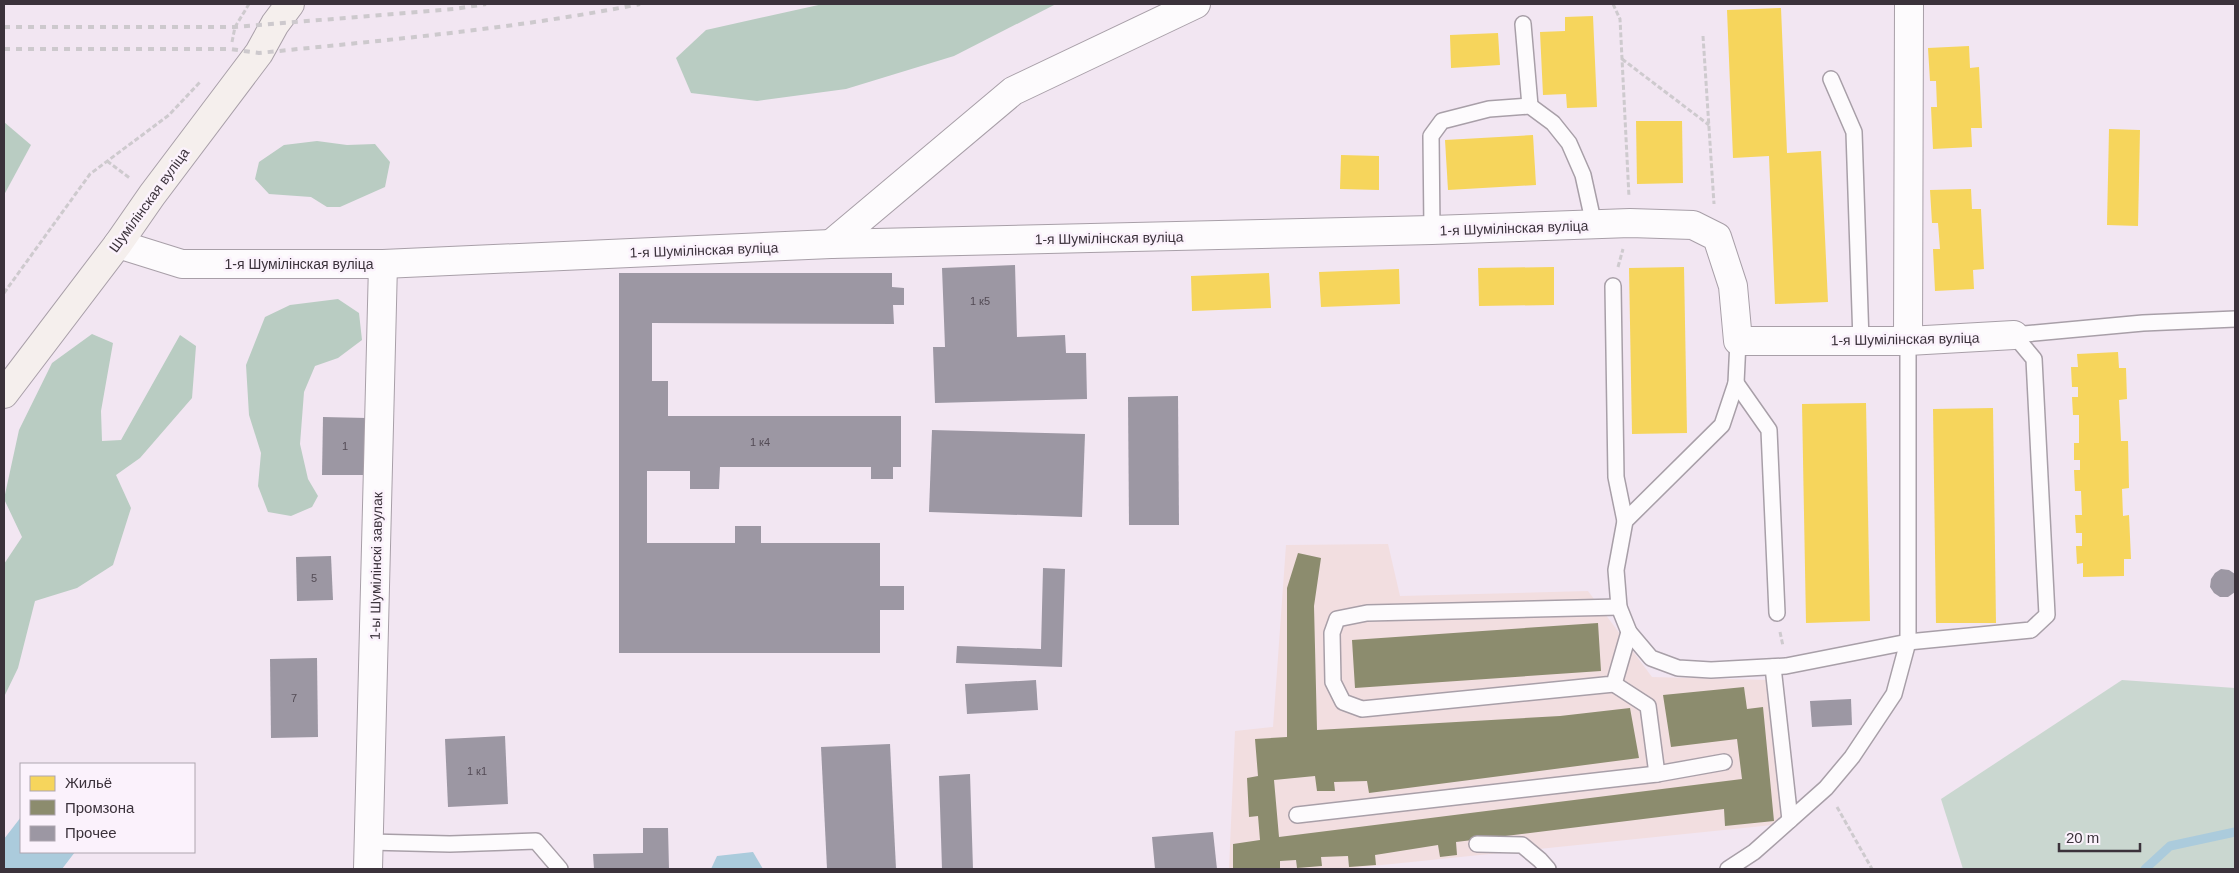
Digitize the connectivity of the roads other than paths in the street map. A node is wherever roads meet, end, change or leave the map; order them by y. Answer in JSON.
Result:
{"nodes":[{"id":1,"x":290,"y":4,"type":"edge"},
{"id":2,"x":1196,"y":4,"type":"edge"},
{"id":3,"x":1909,"y":4,"type":"edge"},
{"id":4,"x":1523,"y":24,"type":"dead end"},
{"id":5,"x":1831,"y":79,"type":"dead end"},
{"id":6,"x":1530,"y":106,"type":"junction"},
{"id":7,"x":1594,"y":225,"type":"junction"},
{"id":8,"x":1432,"y":230,"type":"junction"},
{"id":9,"x":118,"y":244,"type":"junction"},
{"id":10,"x":831,"y":244,"type":"junction"},
{"id":11,"x":383,"y":264,"type":"junction"},
{"id":12,"x":1613,"y":286,"type":"road end"},
{"id":13,"x":2235,"y":319,"type":"edge"},
{"id":14,"x":2014,"y":335,"type":"junction"},
{"id":15,"x":1738,"y":341,"type":"junction"},
{"id":16,"x":1861,"y":341,"type":"junction"},
{"id":17,"x":1908,"y":341,"type":"junction"},
{"id":18,"x":1736,"y":383,"type":"junction"},
{"id":19,"x":4,"y":394,"type":"edge"},
{"id":20,"x":1625,"y":521,"type":"junction"},
{"id":21,"x":1619,"y":607,"type":"junction"},
{"id":22,"x":1777,"y":613,"type":"road end"},
{"id":23,"x":1629,"y":632,"type":"junction"},
{"id":24,"x":1908,"y":642,"type":"junction"},
{"id":25,"x":1780,"y":666,"type":"junction"},
{"id":26,"x":1614,"y":684,"type":"junction"},
{"id":27,"x":1724,"y":762,"type":"dead end"},
{"id":28,"x":1657,"y":774,"type":"junction"},
{"id":29,"x":1297,"y":815,"type":"dead end"},
{"id":30,"x":1790,"y":820,"type":"junction"},
{"id":31,"x":369,"y":842,"type":"junction"},
{"id":32,"x":1477,"y":844,"type":"dead end"},
{"id":33,"x":368,"y":869,"type":"edge"},
{"id":34,"x":560,"y":869,"type":"edge"},
{"id":35,"x":1548,"y":869,"type":"edge"},
{"id":36,"x":1728,"y":869,"type":"edge"}],
"edges":[{"from":1,"to":9,"type":"main road","name":"Шумілінская вуліца"},
{"from":2,"to":10,"type":"street"},
{"from":3,"to":17,"type":"street"},
{"from":4,"to":6,"type":"lane"},
{"from":5,"to":16,"type":"lane"},
{"from":6,"to":7,"type":"lane"},
{"from":6,"to":8,"type":"lane"},
{"from":7,"to":8,"type":"street","name":"1-я Шумілінская вуліца"},
{"from":7,"to":15,"type":"street","name":"1-я Шумілінская вуліца"},
{"from":8,"to":10,"type":"street","name":"1-я Шумілінская вуліца"},
{"from":9,"to":11,"type":"street","name":"1-я Шумілінская вуліца"},
{"from":9,"to":19,"type":"main road","name":"Шумілінская вуліца"},
{"from":10,"to":11,"type":"street","name":"1-я Шумілінская вуліца"},
{"from":11,"to":31,"type":"street","name":"1-ы Шумілінскі завулак"},
{"from":12,"to":20,"type":"lane"},
{"from":13,"to":14,"type":"lane"},
{"from":14,"to":17,"type":"street","name":"1-я Шумілінская вуліца"},
{"from":14,"to":24,"type":"lane"},
{"from":15,"to":16,"type":"street","name":"1-я Шумілінская вуліца"},
{"from":15,"to":18,"type":"lane"},
{"from":16,"to":17,"type":"street","name":"1-я Шумілінская вуліца"},
{"from":17,"to":24,"type":"lane"},
{"from":18,"to":20,"type":"lane"},
{"from":18,"to":22,"type":"lane"},
{"from":20,"to":21,"type":"lane"},
{"from":21,"to":23,"type":"lane"},
{"from":21,"to":26,"type":"lane"},
{"from":23,"to":25,"type":"lane"},
{"from":23,"to":26,"type":"lane"},
{"from":24,"to":25,"type":"lane"},
{"from":24,"to":30,"type":"lane"},
{"from":25,"to":30,"type":"lane"},
{"from":26,"to":28,"type":"lane"},
{"from":27,"to":28,"type":"lane"},
{"from":28,"to":29,"type":"lane"},
{"from":30,"to":36,"type":"lane"},
{"from":31,"to":33,"type":"street","name":"1-ы Шумілінскі завулак"},
{"from":31,"to":34,"type":"lane"},
{"from":32,"to":35,"type":"lane"}]}
